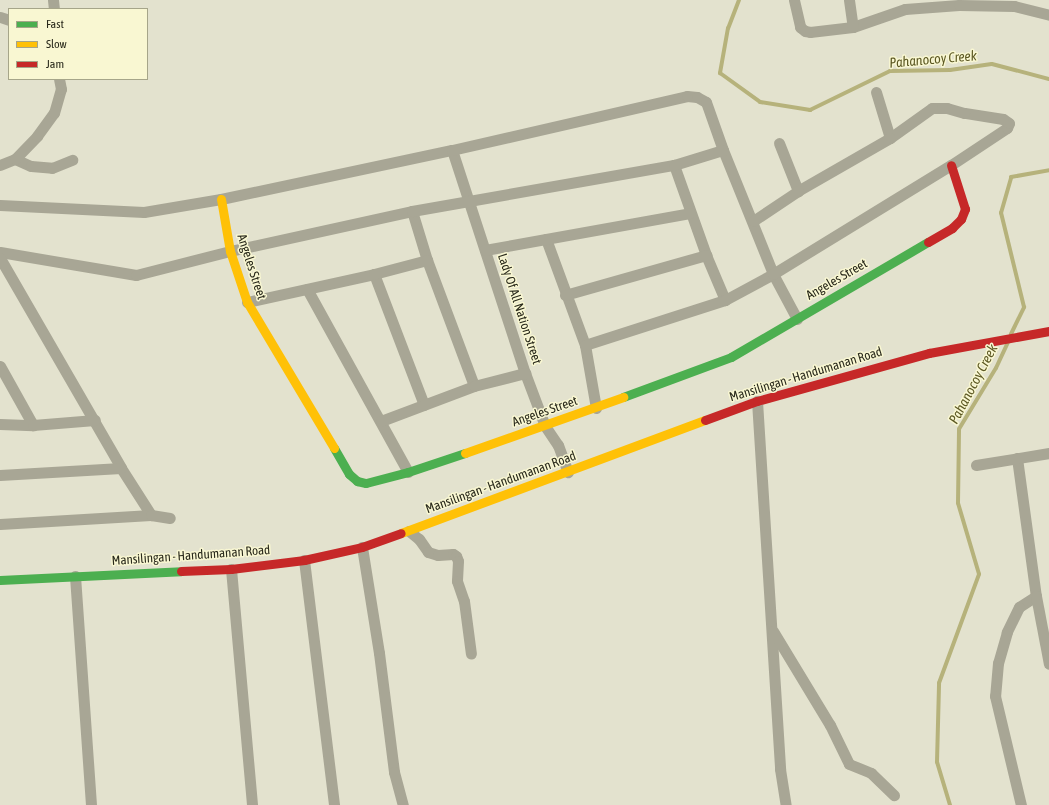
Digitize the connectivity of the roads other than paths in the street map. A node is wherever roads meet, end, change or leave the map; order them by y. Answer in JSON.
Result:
{"nodes":[{"id":1,"x":794,"y":0,"type":"edge"},
{"id":2,"x":849,"y":0,"type":"edge"},
{"id":3,"x":959,"y":2,"type":"edge"},
{"id":4,"x":1013,"y":3,"type":"edge"},
{"id":5,"x":904,"y":5,"type":"edge"},
{"id":6,"x":1049,"y":15,"type":"edge"},
{"id":7,"x":853,"y":27,"type":"junction"},
{"id":8,"x":59,"y":80,"type":"edge"},
{"id":9,"x":876,"y":92,"type":"dead end"},
{"id":10,"x":890,"y":138,"type":"junction"},
{"id":11,"x":779,"y":143,"type":"dead end"},
{"id":12,"x":452,"y":150,"type":"junction"},
{"id":13,"x":723,"y":150,"type":"junction"},
{"id":14,"x":15,"y":159,"type":"junction"},
{"id":15,"x":72,"y":160,"type":"dead end"},
{"id":16,"x":674,"y":165,"type":"junction"},
{"id":17,"x":951,"y":165,"type":"junction"},
{"id":18,"x":0,"y":166,"type":"edge"},
{"id":19,"x":798,"y":191,"type":"junction"},
{"id":20,"x":221,"y":199,"type":"junction"},
{"id":21,"x":467,"y":200,"type":"junction"},
{"id":22,"x":0,"y":205,"type":"edge"},
{"id":23,"x":412,"y":211,"type":"junction"},
{"id":24,"x":690,"y":213,"type":"junction"},
{"id":25,"x":753,"y":221,"type":"junction"},
{"id":26,"x":546,"y":238,"type":"junction"},
{"id":27,"x":485,"y":250,"type":"junction"},
{"id":28,"x":230,"y":251,"type":"junction"},
{"id":29,"x":0,"y":252,"type":"edge"},
{"id":30,"x":706,"y":255,"type":"junction"},
{"id":31,"x":0,"y":258,"type":"edge"},
{"id":32,"x":428,"y":260,"type":"junction"},
{"id":33,"x":374,"y":274,"type":"junction"},
{"id":34,"x":773,"y":274,"type":"junction"},
{"id":35,"x":307,"y":289,"type":"junction"},
{"id":36,"x":565,"y":295,"type":"junction"},
{"id":37,"x":725,"y":300,"type":"junction"},
{"id":38,"x":247,"y":302,"type":"junction"},
{"id":39,"x":797,"y":319,"type":"junction"},
{"id":40,"x":1046,"y":332,"type":"edge"},
{"id":41,"x":585,"y":345,"type":"junction"},
{"id":42,"x":0,"y":366,"type":"edge"},
{"id":43,"x":525,"y":373,"type":"junction"},
{"id":44,"x":474,"y":386,"type":"junction"},
{"id":45,"x":757,"y":401,"type":"junction"},
{"id":46,"x":424,"y":405,"type":"junction"},
{"id":47,"x":596,"y":408,"type":"junction"},
{"id":48,"x":95,"y":420,"type":"junction"},
{"id":49,"x":381,"y":421,"type":"junction"},
{"id":50,"x":0,"y":424,"type":"edge"},
{"id":51,"x":33,"y":425,"type":"junction"},
{"id":52,"x":545,"y":426,"type":"junction"},
{"id":53,"x":1049,"y":453,"type":"edge"},
{"id":54,"x":1017,"y":458,"type":"junction"},
{"id":55,"x":976,"y":465,"type":"dead end"},
{"id":56,"x":121,"y":468,"type":"junction"},
{"id":57,"x":408,"y":472,"type":"junction"},
{"id":58,"x":568,"y":472,"type":"junction"},
{"id":59,"x":0,"y":475,"type":"edge"},
{"id":60,"x":151,"y":515,"type":"junction"},
{"id":61,"x":170,"y":518,"type":"dead end"},
{"id":62,"x":0,"y":524,"type":"edge"},
{"id":63,"x":409,"y":531,"type":"junction"},
{"id":64,"x":362,"y":547,"type":"junction"},
{"id":65,"x":304,"y":560,"type":"junction"},
{"id":66,"x":230,"y":569,"type":"junction"},
{"id":67,"x":75,"y":576,"type":"junction"},
{"id":68,"x":0,"y":580,"type":"edge"},
{"id":69,"x":1036,"y":596,"type":"junction"},
{"id":70,"x":772,"y":628,"type":"junction"},
{"id":71,"x":471,"y":654,"type":"dead end"},
{"id":72,"x":1049,"y":664,"type":"edge"},
{"id":73,"x":894,"y":795,"type":"dead end"},
{"id":74,"x":91,"y":805,"type":"edge"},
{"id":75,"x":252,"y":805,"type":"edge"},
{"id":76,"x":334,"y":805,"type":"edge"},
{"id":77,"x":403,"y":805,"type":"edge"},
{"id":78,"x":786,"y":805,"type":"edge"},
{"id":79,"x":1021,"y":805,"type":"edge"}],
"edges":[{"from":1,"to":7,"type":"street"},
{"from":2,"to":7,"type":"street"},
{"from":3,"to":4,"type":"street"},
{"from":3,"to":5,"type":"street"},
{"from":4,"to":6,"type":"street"},
{"from":5,"to":7,"type":"street"},
{"from":8,"to":14,"type":"street"},
{"from":9,"to":10,"type":"street"},
{"from":10,"to":17,"type":"street"},
{"from":10,"to":19,"type":"street"},
{"from":11,"to":19,"type":"street"},
{"from":12,"to":13,"type":"street"},
{"from":12,"to":20,"type":"street"},
{"from":12,"to":21,"type":"street","name":"Lady Of All Nation Street"},
{"from":13,"to":16,"type":"street"},
{"from":13,"to":25,"type":"street"},
{"from":14,"to":15,"type":"street"},
{"from":14,"to":18,"type":"street"},
{"from":16,"to":21,"type":"street"},
{"from":16,"to":24,"type":"street"},
{"from":17,"to":34,"type":"street"},
{"from":17,"to":39,"type":"street","name":"Angeles Street"},
{"from":19,"to":25,"type":"street"},
{"from":20,"to":22,"type":"street"},
{"from":20,"to":28,"type":"street","name":"Angeles Street"},
{"from":21,"to":23,"type":"street"},
{"from":21,"to":27,"type":"street","name":"Lady Of All Nation Street"},
{"from":23,"to":28,"type":"street"},
{"from":23,"to":32,"type":"street"},
{"from":24,"to":26,"type":"street"},
{"from":24,"to":30,"type":"street"},
{"from":25,"to":34,"type":"street"},
{"from":26,"to":27,"type":"street"},
{"from":26,"to":36,"type":"street"},
{"from":27,"to":43,"type":"street","name":"Lady Of All Nation Street"},
{"from":28,"to":29,"type":"street"},
{"from":28,"to":38,"type":"street","name":"Angeles Street"},
{"from":30,"to":36,"type":"street"},
{"from":30,"to":37,"type":"street"},
{"from":31,"to":48,"type":"street"},
{"from":32,"to":33,"type":"street"},
{"from":32,"to":44,"type":"street"},
{"from":33,"to":35,"type":"street"},
{"from":33,"to":46,"type":"street"},
{"from":34,"to":37,"type":"street"},
{"from":34,"to":39,"type":"street"},
{"from":35,"to":38,"type":"street"},
{"from":35,"to":49,"type":"street"},
{"from":36,"to":41,"type":"street"},
{"from":37,"to":41,"type":"street"},
{"from":38,"to":57,"type":"street","name":"Angeles Street"},
{"from":39,"to":47,"type":"street","name":"Angeles Street"},
{"from":40,"to":45,"type":"street","name":"Mansilingan - Handumanan Road"},
{"from":41,"to":47,"type":"street"},
{"from":42,"to":51,"type":"street"},
{"from":43,"to":44,"type":"street"},
{"from":43,"to":52,"type":"street","name":"Lady Of All Nation Street"},
{"from":44,"to":46,"type":"street"},
{"from":45,"to":58,"type":"street","name":"Mansilingan - Handumanan Road"},
{"from":45,"to":70,"type":"street"},
{"from":46,"to":49,"type":"street"},
{"from":47,"to":52,"type":"street","name":"Angeles Street"},
{"from":48,"to":51,"type":"street"},
{"from":48,"to":56,"type":"street"},
{"from":49,"to":57,"type":"street"},
{"from":50,"to":51,"type":"street"},
{"from":52,"to":57,"type":"street","name":"Angeles Street"},
{"from":52,"to":58,"type":"street","name":"Lady Of All Nation Street"},
{"from":53,"to":54,"type":"street"},
{"from":54,"to":55,"type":"street"},
{"from":54,"to":69,"type":"street"},
{"from":56,"to":59,"type":"street"},
{"from":56,"to":60,"type":"street"},
{"from":58,"to":63,"type":"street","name":"Mansilingan - Handumanan Road"},
{"from":60,"to":61,"type":"street"},
{"from":60,"to":62,"type":"street"},
{"from":63,"to":64,"type":"street","name":"Mansilingan - Handumanan Road"},
{"from":63,"to":71,"type":"street"},
{"from":64,"to":65,"type":"street","name":"Mansilingan - Handumanan Road"},
{"from":64,"to":77,"type":"street"},
{"from":65,"to":66,"type":"street","name":"Mansilingan - Handumanan Road"},
{"from":65,"to":76,"type":"street"},
{"from":66,"to":67,"type":"street","name":"Mansilingan - Handumanan Road"},
{"from":66,"to":75,"type":"street"},
{"from":67,"to":68,"type":"street","name":"Mansilingan - Handumanan Road"},
{"from":67,"to":74,"type":"street"},
{"from":69,"to":72,"type":"street"},
{"from":69,"to":79,"type":"street"},
{"from":70,"to":73,"type":"street"},
{"from":70,"to":78,"type":"street"}]}
